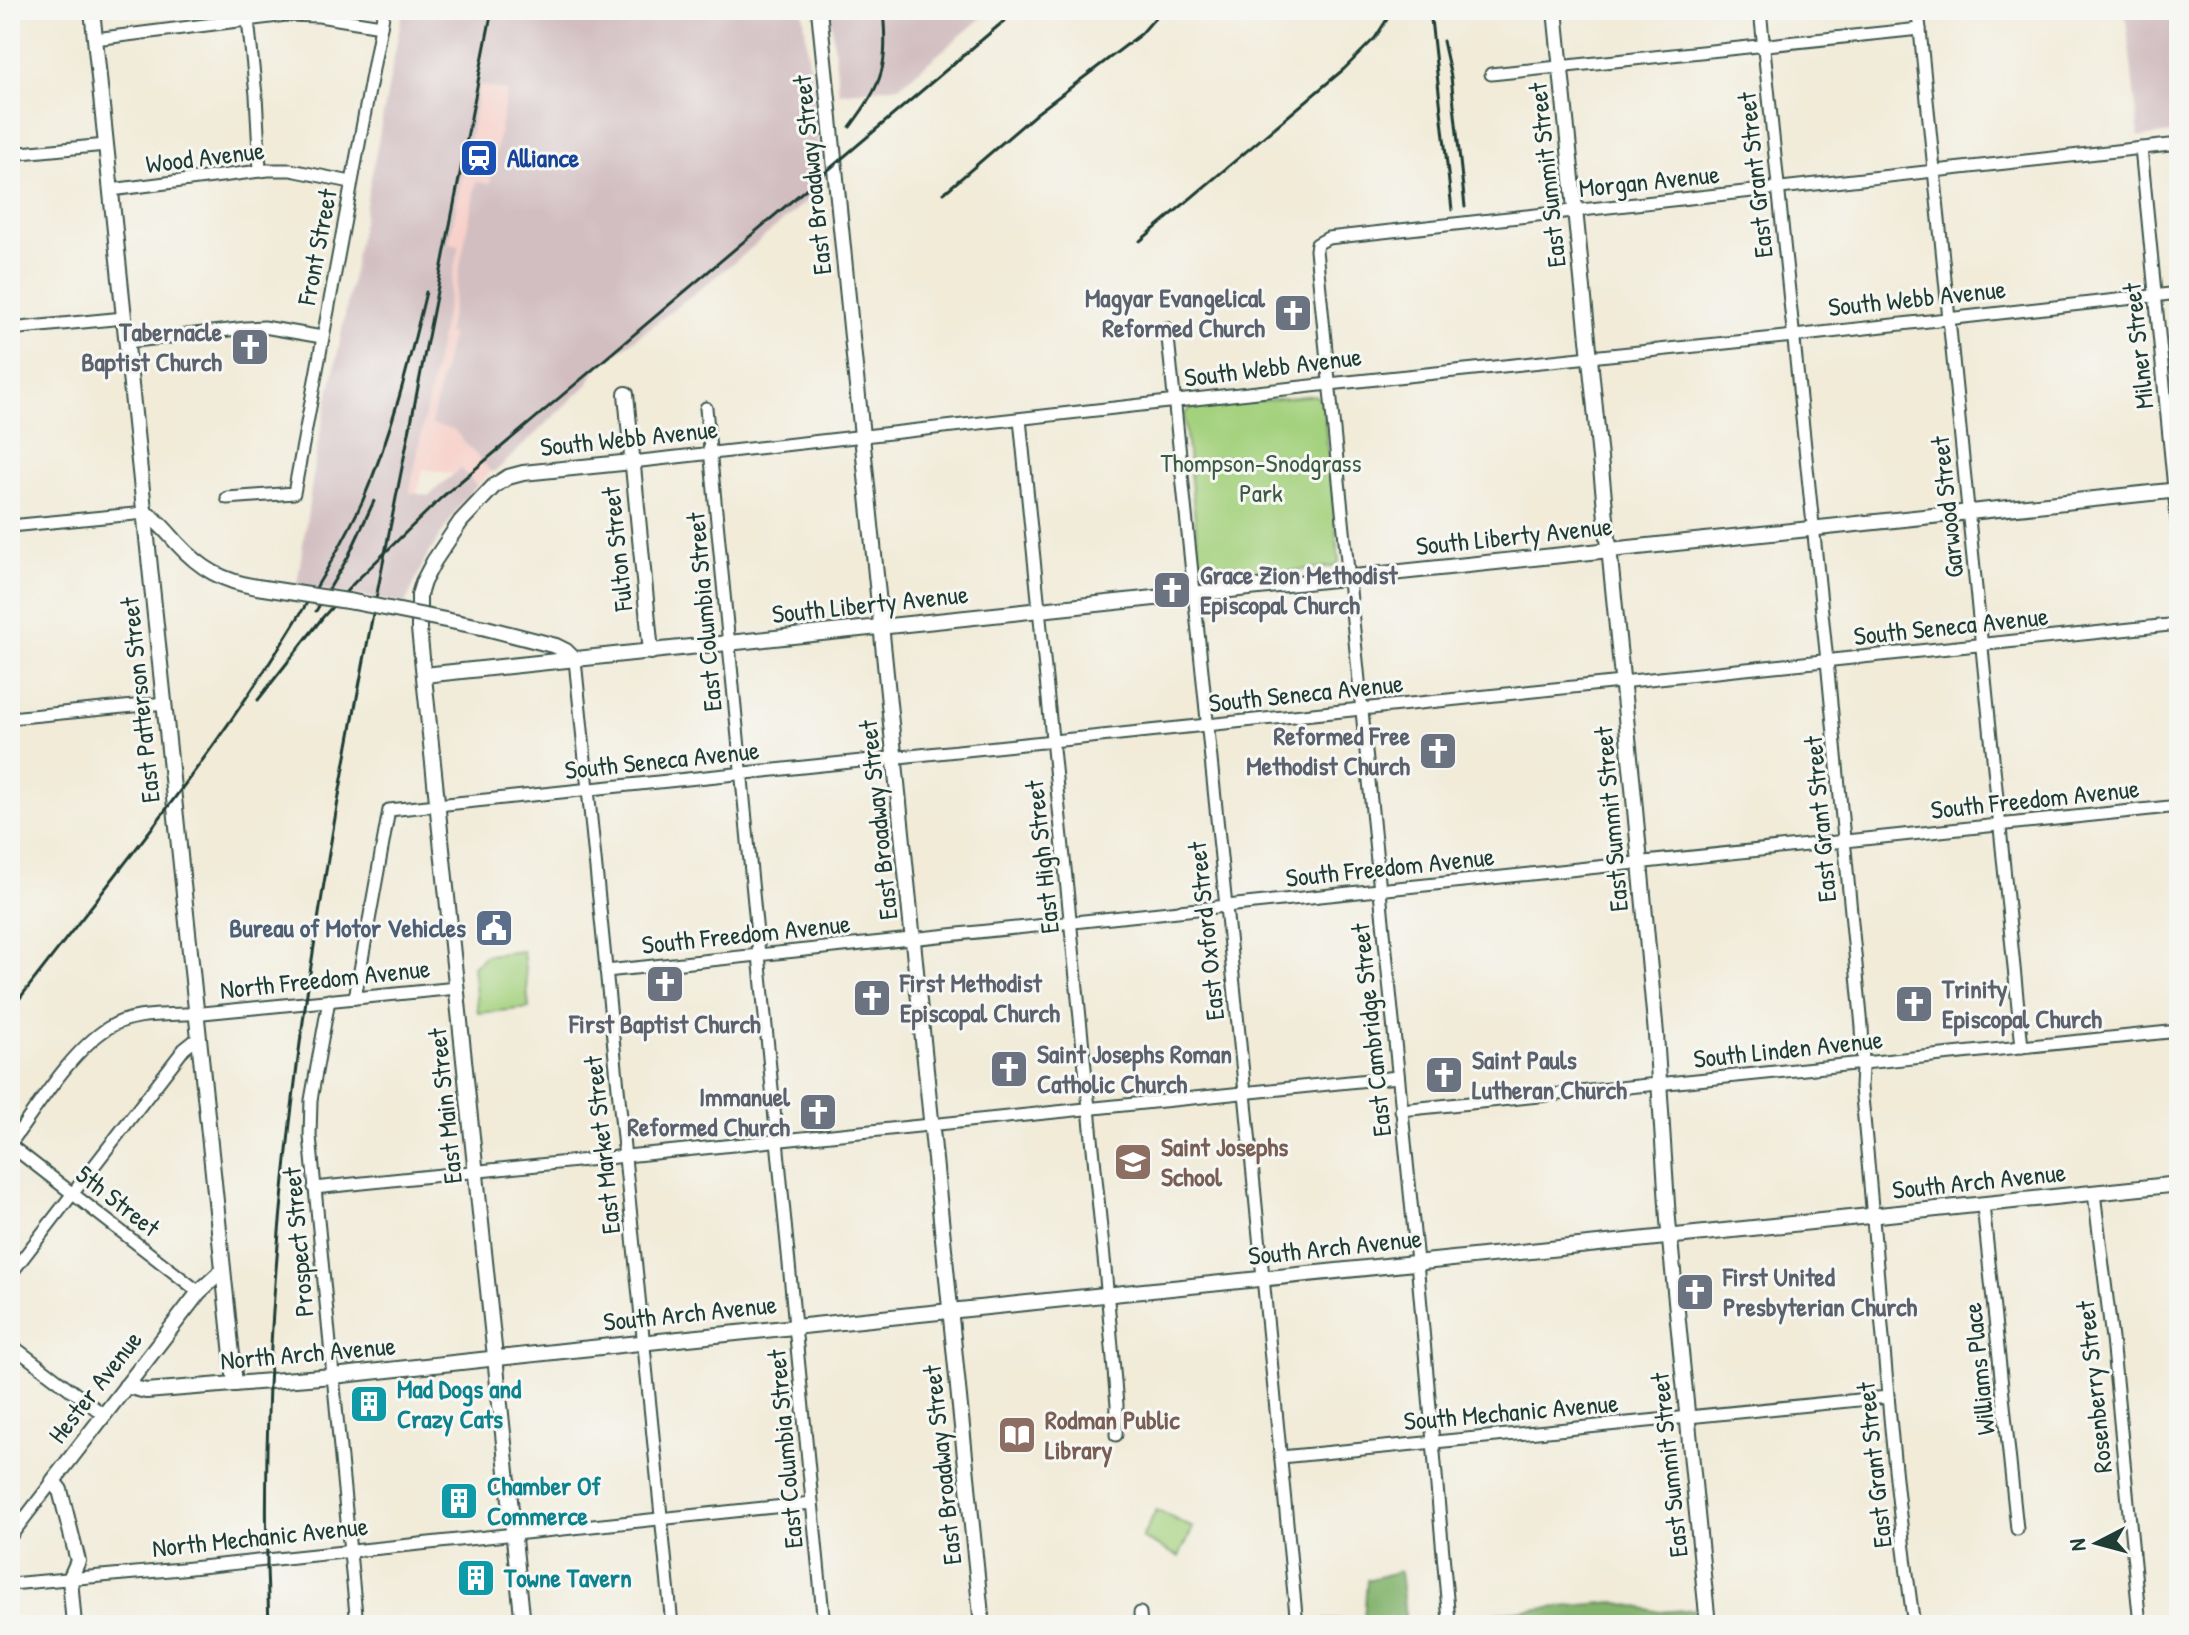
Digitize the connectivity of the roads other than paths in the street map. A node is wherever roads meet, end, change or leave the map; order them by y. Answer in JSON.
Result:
{"nodes":[{"id":1,"x":92,"y":10,"type":"edge"},
{"id":2,"x":384,"y":10,"type":"edge"},
{"id":3,"x":819,"y":10,"type":"edge"},
{"id":4,"x":1555,"y":10,"type":"edge"},
{"id":5,"x":1760,"y":10,"type":"edge"},
{"id":6,"x":1918,"y":10,"type":"edge"},
{"id":7,"x":248,"y":14,"type":"edge"},
{"id":8,"x":381,"y":26,"type":"junction"},
{"id":9,"x":1920,"y":29,"type":"junction"},
{"id":10,"x":95,"y":39,"type":"junction"},
{"id":11,"x":1764,"y":45,"type":"junction"},
{"id":12,"x":1560,"y":67,"type":"junction"},
{"id":13,"x":1491,"y":74,"type":"dead end"},
{"id":14,"x":2179,"y":144,"type":"edge"},
{"id":15,"x":106,"y":145,"type":"junction"},
{"id":16,"x":2141,"y":148,"type":"junction"},
{"id":17,"x":10,"y":154,"type":"edge"},
{"id":18,"x":260,"y":171,"type":"junction"},
{"id":19,"x":1935,"y":172,"type":"junction"},
{"id":20,"x":351,"y":182,"type":"junction"},
{"id":21,"x":1779,"y":189,"type":"junction"},
{"id":22,"x":111,"y":190,"type":"junction"},
{"id":23,"x":1575,"y":211,"type":"junction"},
{"id":24,"x":1317,"y":244,"type":"joint"},
{"id":25,"x":2179,"y":293,"type":"edge"},
{"id":26,"x":2155,"y":296,"type":"junction"},
{"id":27,"x":124,"y":318,"type":"junction"},
{"id":28,"x":1950,"y":318,"type":"junction"},
{"id":29,"x":1167,"y":328,"type":"dead end"},
{"id":30,"x":10,"y":329,"type":"edge"},
{"id":31,"x":1794,"y":336,"type":"junction"},
{"id":32,"x":322,"y":337,"type":"junction"},
{"id":33,"x":127,"y":342,"type":"junction"},
{"id":34,"x":1590,"y":357,"type":"junction"},
{"id":35,"x":1329,"y":384,"type":"junction"},
{"id":36,"x":626,"y":394,"type":"dead end"},
{"id":37,"x":1176,"y":402,"type":"junction"},
{"id":38,"x":706,"y":408,"type":"dead end"},
{"id":39,"x":1020,"y":419,"type":"junction"},
{"id":40,"x":864,"y":436,"type":"junction"},
{"id":41,"x":711,"y":453,"type":"junction"},
{"id":42,"x":632,"y":462,"type":"junction"},
{"id":43,"x":2176,"y":490,"type":"edge"},
{"id":44,"x":227,"y":498,"type":"dead end"},
{"id":45,"x":1969,"y":512,"type":"junction"},
{"id":46,"x":145,"y":513,"type":"junction"},
{"id":47,"x":10,"y":526,"type":"edge"},
{"id":48,"x":1813,"y":528,"type":"junction"},
{"id":49,"x":2179,"y":540,"type":"edge"},
{"id":50,"x":1610,"y":550,"type":"junction"},
{"id":51,"x":1349,"y":577,"type":"junction"},
{"id":52,"x":423,"y":582,"type":"joint"},
{"id":53,"x":1195,"y":593,"type":"junction"},
{"id":54,"x":1040,"y":610,"type":"junction"},
{"id":55,"x":2179,"y":624,"type":"edge"},
{"id":56,"x":882,"y":627,"type":"junction"},
{"id":57,"x":729,"y":644,"type":"junction"},
{"id":58,"x":1982,"y":645,"type":"junction"},
{"id":59,"x":651,"y":652,"type":"junction"},
{"id":60,"x":575,"y":660,"type":"junction"},
{"id":61,"x":1827,"y":661,"type":"junction"},
{"id":62,"x":424,"y":675,"type":"junction"},
{"id":63,"x":1622,"y":682,"type":"junction"},
{"id":64,"x":165,"y":703,"type":"junction"},
{"id":65,"x":1362,"y":708,"type":"junction"},
{"id":66,"x":10,"y":718,"type":"edge"},
{"id":67,"x":1208,"y":726,"type":"junction"},
{"id":68,"x":1053,"y":742,"type":"junction"},
{"id":69,"x":896,"y":758,"type":"junction"},
{"id":70,"x":742,"y":774,"type":"junction"},
{"id":71,"x":588,"y":790,"type":"junction"},
{"id":72,"x":438,"y":806,"type":"junction"},
{"id":73,"x":2179,"y":806,"type":"edge"},
{"id":74,"x":2000,"y":825,"type":"junction"},
{"id":75,"x":1844,"y":841,"type":"junction"},
{"id":76,"x":1639,"y":863,"type":"junction"},
{"id":77,"x":1379,"y":889,"type":"junction"},
{"id":78,"x":1226,"y":906,"type":"junction"},
{"id":79,"x":1071,"y":922,"type":"junction"},
{"id":80,"x":914,"y":939,"type":"junction"},
{"id":81,"x":759,"y":955,"type":"junction"},
{"id":82,"x":606,"y":971,"type":"junction"},
{"id":83,"x":457,"y":988,"type":"junction"},
{"id":84,"x":355,"y":998,"type":"junction"},
{"id":85,"x":329,"y":1000,"type":"junction"},
{"id":86,"x":197,"y":1013,"type":"junction"},
{"id":87,"x":2179,"y":1031,"type":"edge"},
{"id":88,"x":199,"y":1037,"type":"junction"},
{"id":89,"x":2022,"y":1047,"type":"junction"},
{"id":90,"x":1862,"y":1064,"type":"junction"},
{"id":91,"x":1398,"y":1077,"type":"junction"},
{"id":92,"x":1659,"y":1084,"type":"junction"},
{"id":93,"x":1245,"y":1093,"type":"junction"},
{"id":94,"x":1090,"y":1109,"type":"junction"},
{"id":95,"x":1401,"y":1110,"type":"junction"},
{"id":96,"x":933,"y":1126,"type":"junction"},
{"id":97,"x":777,"y":1141,"type":"junction"},
{"id":98,"x":10,"y":1144,"type":"edge"},
{"id":99,"x":625,"y":1157,"type":"junction"},
{"id":100,"x":476,"y":1173,"type":"junction"},
{"id":101,"x":2179,"y":1184,"type":"edge"},
{"id":102,"x":314,"y":1188,"type":"junction"},
{"id":103,"x":2094,"y":1193,"type":"junction"},
{"id":104,"x":73,"y":1194,"type":"junction"},
{"id":105,"x":1983,"y":1205,"type":"junction"},
{"id":106,"x":1873,"y":1216,"type":"junction"},
{"id":107,"x":1670,"y":1237,"type":"junction"},
{"id":108,"x":1417,"y":1262,"type":"junction"},
{"id":109,"x":223,"y":1270,"type":"junction"},
{"id":110,"x":10,"y":1275,"type":"edge"},
{"id":111,"x":1263,"y":1278,"type":"junction"},
{"id":112,"x":199,"y":1292,"type":"junction"},
{"id":113,"x":1108,"y":1295,"type":"junction"},
{"id":114,"x":951,"y":1310,"type":"junction"},
{"id":115,"x":795,"y":1327,"type":"junction"},
{"id":116,"x":644,"y":1342,"type":"junction"},
{"id":117,"x":10,"y":1344,"type":"edge"},
{"id":118,"x":496,"y":1358,"type":"junction"},
{"id":119,"x":333,"y":1376,"type":"junction"},
{"id":120,"x":235,"y":1384,"type":"junction"},
{"id":121,"x":126,"y":1386,"type":"junction"},
{"id":122,"x":1888,"y":1397,"type":"junction"},
{"id":123,"x":104,"y":1415,"type":"junction"},
{"id":124,"x":1689,"y":1418,"type":"junction"},
{"id":125,"x":1116,"y":1435,"type":"dead end"},
{"id":126,"x":1434,"y":1441,"type":"junction"},
{"id":127,"x":1281,"y":1457,"type":"junction"},
{"id":128,"x":53,"y":1481,"type":"junction"},
{"id":129,"x":812,"y":1503,"type":"junction"},
{"id":130,"x":661,"y":1518,"type":"junction"},
{"id":131,"x":2017,"y":1529,"type":"dead end"},
{"id":132,"x":514,"y":1533,"type":"junction"},
{"id":133,"x":10,"y":1537,"type":"edge"},
{"id":134,"x":349,"y":1550,"type":"junction"},
{"id":135,"x":70,"y":1579,"type":"junction"},
{"id":136,"x":10,"y":1584,"type":"edge"},
{"id":137,"x":1449,"y":1621,"type":"dead end"},
{"id":138,"x":74,"y":1625,"type":"edge"},
{"id":139,"x":357,"y":1625,"type":"edge"},
{"id":140,"x":523,"y":1625,"type":"edge"},
{"id":141,"x":672,"y":1625,"type":"edge"},
{"id":142,"x":824,"y":1625,"type":"edge"},
{"id":143,"x":982,"y":1625,"type":"edge"},
{"id":144,"x":1297,"y":1625,"type":"edge"},
{"id":145,"x":1708,"y":1625,"type":"edge"},
{"id":146,"x":1914,"y":1625,"type":"edge"},
{"id":147,"x":2140,"y":1625,"type":"edge"}],
"edges":[{"from":1,"to":10,"type":"street","name":"East Patterson Street"},
{"from":2,"to":8,"type":"street","name":"Front Street"},
{"from":3,"to":40,"type":"street","name":"East Broadway Street"},
{"from":4,"to":12,"type":"street","name":"East Summit Street"},
{"from":5,"to":11,"type":"street","name":"East Grant Street"},
{"from":6,"to":9,"type":"street","name":"Garwood Street"},
{"from":7,"to":8,"type":"street"},
{"from":7,"to":10,"type":"street"},
{"from":7,"to":18,"type":"street"},
{"from":8,"to":20,"type":"street","name":"Front Street"},
{"from":9,"to":11,"type":"street"},
{"from":9,"to":19,"type":"street","name":"Garwood Street"},
{"from":10,"to":15,"type":"street","name":"East Patterson Street"},
{"from":11,"to":12,"type":"street"},
{"from":11,"to":21,"type":"street","name":"East Grant Street"},
{"from":12,"to":13,"type":"street"},
{"from":12,"to":23,"type":"street","name":"East Summit Street"},
{"from":14,"to":16,"type":"street","name":"Morgan Avenue"},
{"from":15,"to":17,"type":"street"},
{"from":15,"to":22,"type":"street","name":"East Patterson Street"},
{"from":16,"to":19,"type":"street","name":"Morgan Avenue"},
{"from":16,"to":26,"type":"street","name":"Milner Street"},
{"from":18,"to":20,"type":"street","name":"Wood Avenue"},
{"from":18,"to":22,"type":"street","name":"Wood Avenue"},
{"from":19,"to":21,"type":"street","name":"Morgan Avenue"},
{"from":19,"to":28,"type":"street","name":"Garwood Street"},
{"from":20,"to":32,"type":"street","name":"Front Street"},
{"from":21,"to":23,"type":"street","name":"Morgan Avenue"},
{"from":21,"to":31,"type":"street","name":"East Grant Street"},
{"from":22,"to":27,"type":"street","name":"East Patterson Street"},
{"from":23,"to":24,"type":"street","name":"Morgan Avenue"},
{"from":23,"to":34,"type":"street","name":"East Summit Street"},
{"from":24,"to":35,"type":"street","name":"East Cambridge Street"},
{"from":25,"to":26,"type":"street","name":"South Webb Avenue"},
{"from":26,"to":28,"type":"street","name":"South Webb Avenue"},
{"from":26,"to":43,"type":"street","name":"Milner Street"},
{"from":27,"to":30,"type":"street"},
{"from":27,"to":33,"type":"street","name":"East Patterson Street"},
{"from":28,"to":31,"type":"street","name":"South Webb Avenue"},
{"from":28,"to":45,"type":"street","name":"Garwood Street"},
{"from":29,"to":37,"type":"street","name":"East Oxford Street"},
{"from":31,"to":34,"type":"street","name":"South Webb Avenue"},
{"from":31,"to":48,"type":"street","name":"East Grant Street"},
{"from":32,"to":33,"type":"street"},
{"from":32,"to":44,"type":"street","name":"Front Street"},
{"from":33,"to":46,"type":"street","name":"East Patterson Street"},
{"from":34,"to":35,"type":"street","name":"South Webb Avenue"},
{"from":34,"to":50,"type":"street","name":"East Summit Street"},
{"from":35,"to":37,"type":"street","name":"South Webb Avenue"},
{"from":35,"to":51,"type":"street","name":"East Cambridge Street"},
{"from":36,"to":42,"type":"street","name":"Fulton Street"},
{"from":37,"to":39,"type":"street","name":"South Webb Avenue"},
{"from":37,"to":53,"type":"street","name":"East Oxford Street"},
{"from":38,"to":41,"type":"street","name":"East Columbia Street"},
{"from":39,"to":40,"type":"street","name":"South Webb Avenue"},
{"from":39,"to":54,"type":"street","name":"East High Street"},
{"from":40,"to":41,"type":"street","name":"South Webb Avenue"},
{"from":40,"to":56,"type":"street","name":"East Broadway Street"},
{"from":41,"to":42,"type":"street","name":"South Webb Avenue"},
{"from":41,"to":57,"type":"street","name":"East Columbia Street"},
{"from":42,"to":52,"type":"street","name":"South Webb Avenue"},
{"from":42,"to":59,"type":"street","name":"Fulton Street"},
{"from":43,"to":45,"type":"street","name":"South Liberty Avenue"},
{"from":43,"to":49,"type":"street","name":"Milner Street"},
{"from":45,"to":48,"type":"street","name":"South Liberty Avenue"},
{"from":45,"to":58,"type":"street","name":"Garwood Street"},
{"from":46,"to":47,"type":"street"},
{"from":46,"to":60,"type":"street","bridge":true},
{"from":46,"to":64,"type":"street","name":"East Patterson Street"},
{"from":48,"to":50,"type":"street","name":"South Liberty Avenue"},
{"from":48,"to":61,"type":"street","name":"East Grant Street"},
{"from":50,"to":51,"type":"street","name":"South Liberty Avenue"},
{"from":50,"to":63,"type":"street","name":"East Summit Street"},
{"from":51,"to":53,"type":"street","name":"South Liberty Avenue"},
{"from":51,"to":65,"type":"street","name":"East Cambridge Street"},
{"from":52,"to":62,"type":"street","name":"East Main Street"},
{"from":53,"to":54,"type":"street","name":"South Liberty Avenue"},
{"from":53,"to":67,"type":"street","name":"East Oxford Street"},
{"from":54,"to":56,"type":"street","name":"South Liberty Avenue"},
{"from":54,"to":68,"type":"street","name":"East High Street"},
{"from":55,"to":58,"type":"street","name":"South Seneca Avenue"},
{"from":56,"to":57,"type":"street","name":"South Liberty Avenue"},
{"from":56,"to":69,"type":"street","name":"East Broadway Street"},
{"from":57,"to":59,"type":"street","name":"South Liberty Avenue"},
{"from":57,"to":70,"type":"street","name":"East Columbia Street"},
{"from":58,"to":61,"type":"street","name":"South Seneca Avenue"},
{"from":58,"to":74,"type":"street","name":"Garwood Street"},
{"from":59,"to":60,"type":"street","name":"South Liberty Avenue"},
{"from":60,"to":62,"type":"street","name":"South Liberty Avenue"},
{"from":60,"to":71,"type":"street","name":"East Market Street"},
{"from":61,"to":63,"type":"street","name":"South Seneca Avenue"},
{"from":61,"to":75,"type":"street","name":"East Grant Street"},
{"from":62,"to":72,"type":"street","name":"East Main Street"},
{"from":63,"to":65,"type":"street","name":"South Seneca Avenue"},
{"from":63,"to":76,"type":"street","name":"East Summit Street"},
{"from":64,"to":66,"type":"street"},
{"from":64,"to":86,"type":"street","name":"East Patterson Street"},
{"from":65,"to":67,"type":"street","name":"South Seneca Avenue"},
{"from":65,"to":77,"type":"street","name":"East Cambridge Street"},
{"from":67,"to":68,"type":"street","name":"South Seneca Avenue"},
{"from":67,"to":78,"type":"street","name":"East Oxford Street"},
{"from":68,"to":69,"type":"street","name":"South Seneca Avenue"},
{"from":68,"to":79,"type":"street","name":"East High Street"},
{"from":69,"to":70,"type":"street","name":"South Seneca Avenue"},
{"from":69,"to":80,"type":"street","name":"East Broadway Street"},
{"from":70,"to":71,"type":"street","name":"South Seneca Avenue"},
{"from":70,"to":81,"type":"street","name":"East Columbia Street"},
{"from":71,"to":72,"type":"street","name":"South Seneca Avenue"},
{"from":71,"to":82,"type":"street","name":"East Market Street"},
{"from":72,"to":83,"type":"street","name":"East Main Street"},
{"from":72,"to":84,"type":"street","name":"South Seneca Avenue"},
{"from":73,"to":74,"type":"street","name":"South Freedom Avenue"},
{"from":74,"to":75,"type":"street","name":"South Freedom Avenue"},
{"from":74,"to":89,"type":"street","name":"Garwood Street"},
{"from":75,"to":76,"type":"street","name":"South Freedom Avenue"},
{"from":75,"to":90,"type":"street","name":"East Grant Street"},
{"from":76,"to":77,"type":"street","name":"South Freedom Avenue"},
{"from":76,"to":92,"type":"street","name":"East Summit Street"},
{"from":77,"to":78,"type":"street","name":"South Freedom Avenue"},
{"from":77,"to":91,"type":"street","name":"East Cambridge Street"},
{"from":78,"to":79,"type":"street","name":"South Freedom Avenue"},
{"from":78,"to":93,"type":"street","name":"East Oxford Street"},
{"from":79,"to":80,"type":"street","name":"South Freedom Avenue"},
{"from":79,"to":94,"type":"street","name":"East High Street"},
{"from":80,"to":81,"type":"street","name":"South Freedom Avenue"},
{"from":80,"to":96,"type":"street","name":"East Broadway Street"},
{"from":81,"to":82,"type":"street","name":"South Freedom Avenue"},
{"from":81,"to":97,"type":"street","name":"East Columbia Street"},
{"from":82,"to":99,"type":"street","name":"East Market Street"},
{"from":83,"to":84,"type":"street","name":"North Freedom Avenue"},
{"from":83,"to":100,"type":"street","name":"East Main Street"},
{"from":84,"to":85,"type":"street","name":"North Freedom Avenue"},
{"from":85,"to":86,"type":"street","name":"North Freedom Avenue"},
{"from":85,"to":102,"type":"street","name":"Prospect Street"},
{"from":86,"to":88,"type":"street","name":"East Patterson Street"},
{"from":86,"to":98,"type":"street","name":"North Freedom Avenue"},
{"from":87,"to":89,"type":"street","name":"South Linden Avenue"},
{"from":88,"to":104,"type":"street"},
{"from":88,"to":109,"type":"street","name":"East Patterson Street"},
{"from":89,"to":90,"type":"street","name":"South Linden Avenue"},
{"from":90,"to":92,"type":"street","name":"South Linden Avenue"},
{"from":90,"to":106,"type":"street","name":"East Grant Street"},
{"from":91,"to":93,"type":"street"},
{"from":91,"to":95,"type":"street","name":"East Cambridge Street"},
{"from":92,"to":95,"type":"street","name":"South Linden Avenue"},
{"from":92,"to":107,"type":"street","name":"East Summit Street"},
{"from":93,"to":94,"type":"street"},
{"from":93,"to":111,"type":"street","name":"East Oxford Street"},
{"from":94,"to":96,"type":"street"},
{"from":94,"to":113,"type":"street","name":"East High Street"},
{"from":95,"to":108,"type":"street","name":"East Cambridge Street"},
{"from":96,"to":97,"type":"street"},
{"from":96,"to":114,"type":"street","name":"East Broadway Street"},
{"from":97,"to":99,"type":"street"},
{"from":97,"to":115,"type":"street","name":"East Columbia Street"},
{"from":98,"to":104,"type":"street","name":"5th Street"},
{"from":99,"to":100,"type":"street"},
{"from":99,"to":116,"type":"street","name":"East Market Street"},
{"from":100,"to":102,"type":"street"},
{"from":100,"to":118,"type":"street","name":"East Main Street"},
{"from":101,"to":103,"type":"street","name":"South Arch Avenue"},
{"from":102,"to":119,"type":"street","name":"Prospect Street"},
{"from":103,"to":105,"type":"street","name":"South Arch Avenue"},
{"from":103,"to":147,"type":"street","name":"Rosenberry Street"},
{"from":104,"to":110,"type":"street"},
{"from":104,"to":112,"type":"street","name":"5th Street"},
{"from":105,"to":106,"type":"street","name":"South Arch Avenue"},
{"from":105,"to":131,"type":"street","name":"Williams Place"},
{"from":106,"to":107,"type":"street","name":"South Arch Avenue"},
{"from":106,"to":122,"type":"street","name":"East Grant Street"},
{"from":107,"to":108,"type":"street","name":"South Arch Avenue"},
{"from":107,"to":124,"type":"street","name":"East Summit Street"},
{"from":108,"to":111,"type":"street","name":"South Arch Avenue"},
{"from":108,"to":126,"type":"street","name":"East Cambridge Street"},
{"from":109,"to":112,"type":"street","name":"Hester Avenue"},
{"from":109,"to":120,"type":"street","name":"East Patterson Street"},
{"from":111,"to":113,"type":"street","name":"South Arch Avenue"},
{"from":111,"to":127,"type":"street","name":"East Oxford Street"},
{"from":112,"to":121,"type":"street","name":"Hester Avenue"},
{"from":113,"to":114,"type":"street","name":"South Arch Avenue"},
{"from":113,"to":125,"type":"street","name":"East High Street"},
{"from":114,"to":115,"type":"street","name":"South Arch Avenue"},
{"from":114,"to":143,"type":"street","name":"East Broadway Street"},
{"from":115,"to":116,"type":"street","name":"South Arch Avenue"},
{"from":115,"to":129,"type":"street","name":"East Columbia Street"},
{"from":116,"to":118,"type":"street","name":"South Arch Avenue"},
{"from":116,"to":130,"type":"street","name":"East Market Street"},
{"from":117,"to":123,"type":"street"},
{"from":118,"to":119,"type":"street","name":"North Arch Avenue"},
{"from":118,"to":132,"type":"street","name":"East Main Street"},
{"from":119,"to":120,"type":"street","name":"North Arch Avenue"},
{"from":119,"to":134,"type":"street","name":"Prospect Street"},
{"from":120,"to":121,"type":"street","name":"North Arch Avenue"},
{"from":121,"to":123,"type":"street","name":"Hester Avenue"},
{"from":122,"to":124,"type":"street","name":"South Mechanic Avenue"},
{"from":122,"to":146,"type":"street","name":"East Grant Street"},
{"from":123,"to":128,"type":"street","name":"Hester Avenue"},
{"from":124,"to":126,"type":"street","name":"South Mechanic Avenue"},
{"from":124,"to":145,"type":"street","name":"East Summit Street"},
{"from":126,"to":127,"type":"street","name":"South Mechanic Avenue"},
{"from":126,"to":137,"type":"street","name":"East Cambridge Street"},
{"from":127,"to":144,"type":"street","name":"East Oxford Street"},
{"from":128,"to":133,"type":"street","name":"Hester Avenue"},
{"from":128,"to":135,"type":"street"},
{"from":129,"to":130,"type":"street"},
{"from":129,"to":142,"type":"street","name":"East Columbia Street"},
{"from":130,"to":132,"type":"street","name":"North Mechanic Avenue"},
{"from":130,"to":141,"type":"street","name":"East Market Street"},
{"from":132,"to":134,"type":"street","name":"North Mechanic Avenue"},
{"from":132,"to":140,"type":"street","name":"East Main Street"},
{"from":134,"to":135,"type":"street","name":"North Mechanic Avenue"},
{"from":134,"to":139,"type":"street","name":"Prospect Street"},
{"from":135,"to":136,"type":"street","name":"North Mechanic Avenue"},
{"from":135,"to":138,"type":"street"}]}
